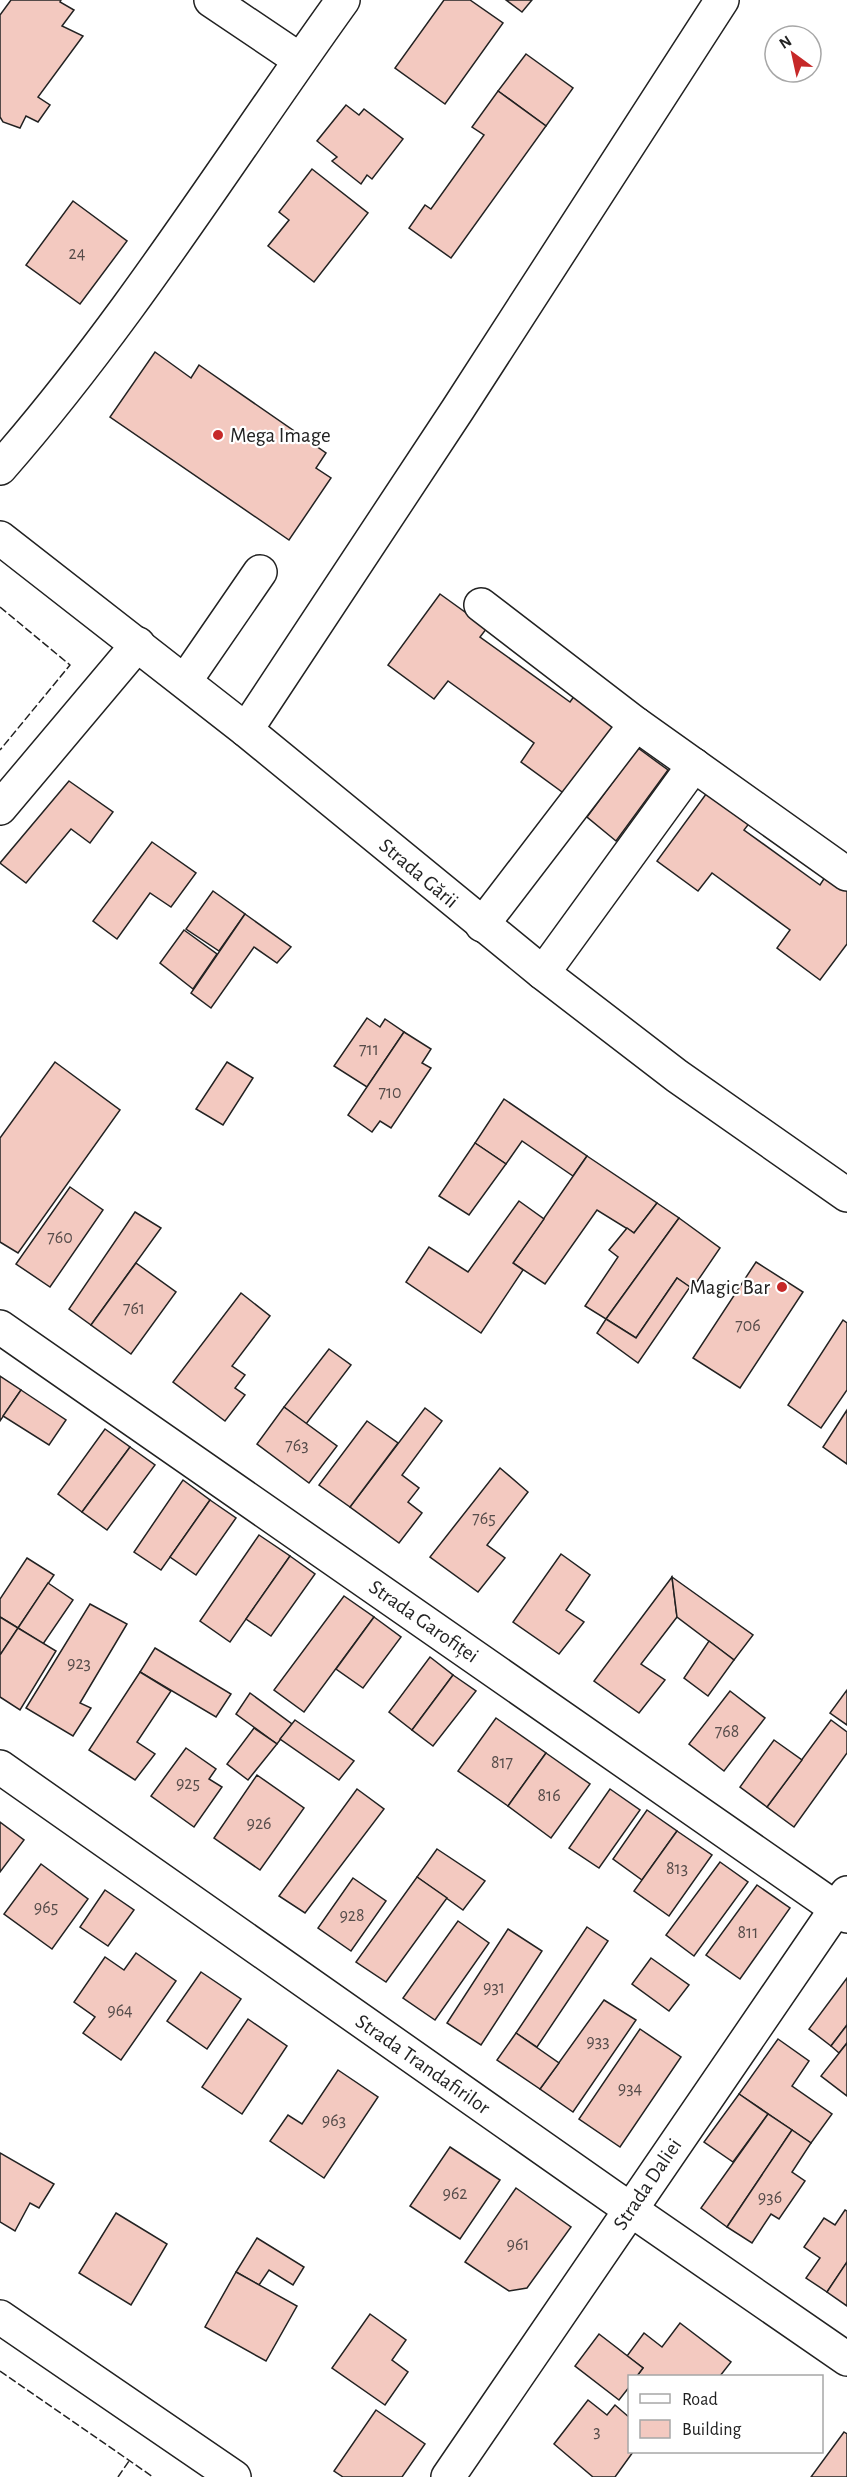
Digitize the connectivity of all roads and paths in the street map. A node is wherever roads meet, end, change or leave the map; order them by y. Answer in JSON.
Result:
{"nodes":[{"id":1,"x":211,"y":0,"type":"edge"},
{"id":2,"x":343,"y":0,"type":"edge"},
{"id":3,"x":722,"y":0,"type":"edge"},
{"id":4,"x":300,"y":60,"type":"junction"},
{"id":5,"x":0,"y":468,"type":"edge"},
{"id":6,"x":0,"y":538,"type":"edge"},
{"id":7,"x":260,"y":573,"type":"dead end"},
{"id":8,"x":481,"y":605,"type":"dead end"},
{"id":9,"x":138,"y":644,"type":"junction"},
{"id":10,"x":185,"y":681,"type":"junction"},
{"id":11,"x":636,"y":724,"type":"junction"},
{"id":12,"x":246,"y":730,"type":"junction"},
{"id":13,"x":694,"y":765,"type":"junction"},
{"id":14,"x":0,"y":808,"type":"edge"},
{"id":15,"x":847,"y":874,"type":"edge"},
{"id":16,"x":482,"y":925,"type":"junction"},
{"id":17,"x":543,"y":972,"type":"junction"},
{"id":18,"x":847,"y":1195,"type":"edge"},
{"id":19,"x":0,"y":1327,"type":"edge"},
{"id":20,"x":0,"y":1767,"type":"edge"},
{"id":21,"x":844,"y":1906,"type":"edge"},
{"id":22,"x":630,"y":2209,"type":"junction"},
{"id":23,"x":0,"y":2317,"type":"edge"},
{"id":24,"x":847,"y":2359,"type":"edge"},
{"id":25,"x":234,"y":2477,"type":"edge"},
{"id":26,"x":448,"y":2477,"type":"edge"}],
"edges":[{"from":1,"to":4,"type":"street"},
{"from":2,"to":4,"type":"street"},
{"from":3,"to":12,"type":"street"},
{"from":4,"to":5,"type":"street"},
{"from":6,"to":9,"type":"street","name":"Strada Gării"},
{"from":7,"to":10,"type":"street"},
{"from":8,"to":11,"type":"street"},
{"from":9,"to":10,"type":"street","name":"Strada Gării"},
{"from":9,"to":14,"type":"street"},
{"from":10,"to":12,"type":"street","name":"Strada Gării"},
{"from":11,"to":13,"type":"street"},
{"from":11,"to":16,"type":"street"},
{"from":12,"to":16,"type":"street","name":"Strada Gării"},
{"from":13,"to":15,"type":"street"},
{"from":13,"to":17,"type":"street"},
{"from":16,"to":17,"type":"street","name":"Strada Gării"},
{"from":17,"to":18,"type":"street","name":"Strada Gării"},
{"from":19,"to":21,"type":"street","name":"Strada Garofiței"},
{"from":20,"to":22,"type":"street","name":"Strada Trandafirilor"},
{"from":21,"to":22,"type":"street","name":"Strada Daliei"},
{"from":22,"to":24,"type":"street","name":"Strada Trandafirilor"},
{"from":22,"to":26,"type":"street","name":"Strada Daliei"},
{"from":23,"to":25,"type":"street"}]}
